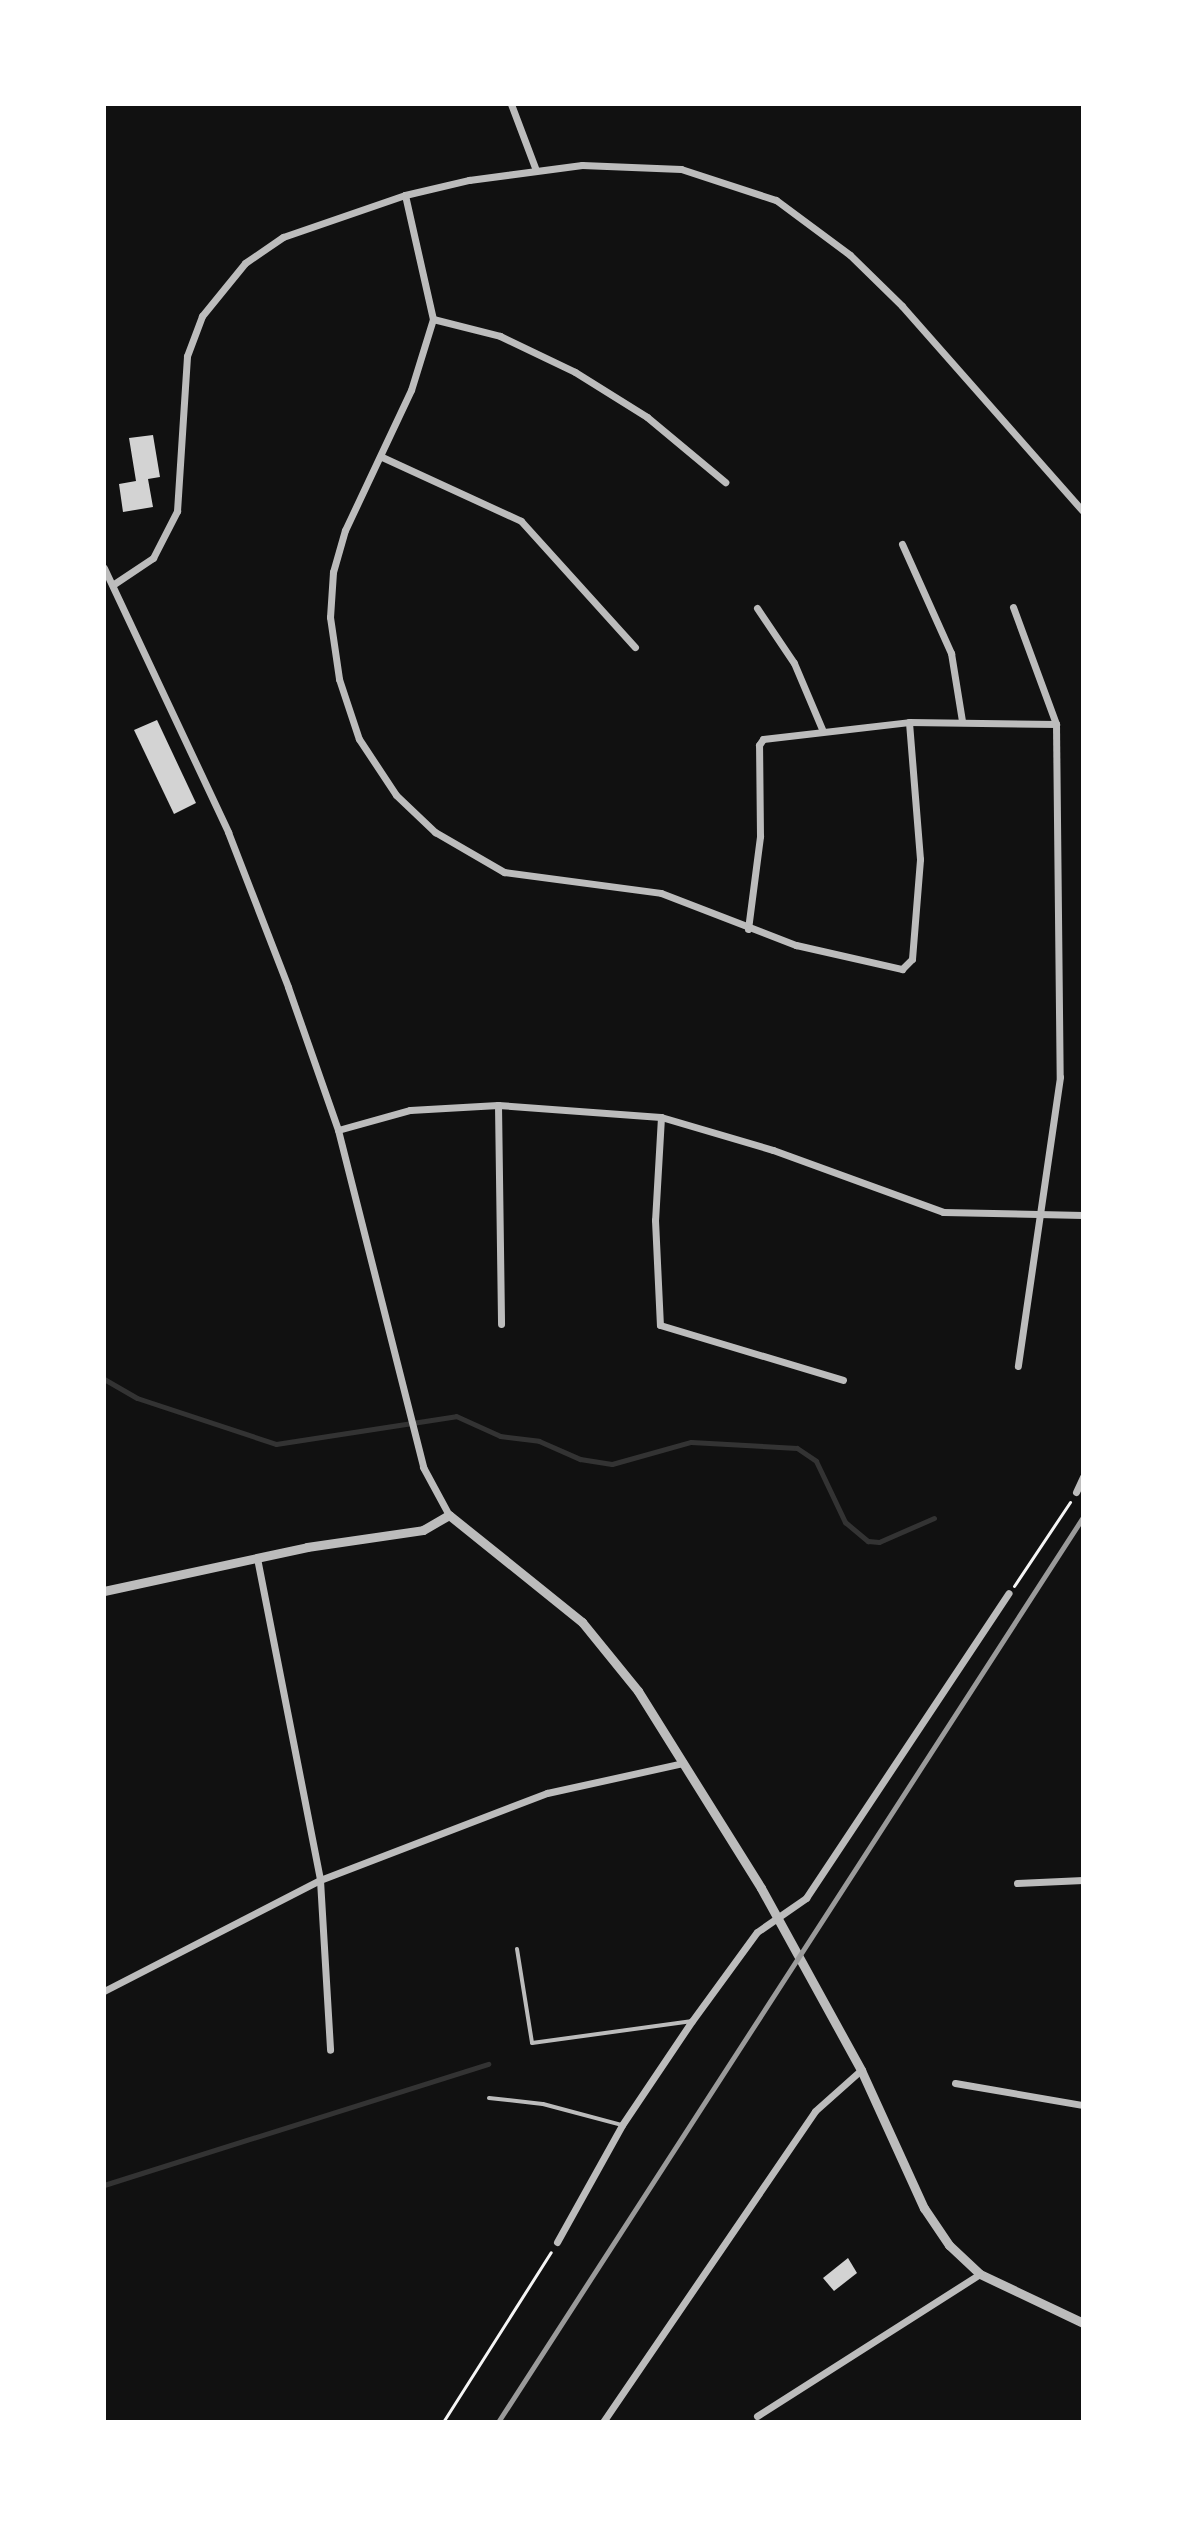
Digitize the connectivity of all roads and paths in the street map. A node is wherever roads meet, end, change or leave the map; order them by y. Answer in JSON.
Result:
{"nodes":[{"id":1,"x":511,"y":104,"type":"edge"},
{"id":2,"x":536,"y":170,"type":"junction"},
{"id":3,"x":405,"y":195,"type":"junction"},
{"id":4,"x":433,"y":319,"type":"junction"},
{"id":5,"x":382,"y":457,"type":"junction"},
{"id":6,"x":725,"y":482,"type":"dead end"},
{"id":7,"x":1083,"y":510,"type":"edge"},
{"id":8,"x":902,"y":544,"type":"dead end"},
{"id":9,"x":104,"y":568,"type":"edge"},
{"id":10,"x":114,"y":584,"type":"junction"},
{"id":11,"x":1013,"y":607,"type":"dead end"},
{"id":12,"x":757,"y":608,"type":"dead end"},
{"id":13,"x":635,"y":647,"type":"dead end"},
{"id":14,"x":962,"y":721,"type":"junction"},
{"id":15,"x":909,"y":722,"type":"junction"},
{"id":16,"x":1056,"y":724,"type":"junction"},
{"id":17,"x":822,"y":729,"type":"junction"},
{"id":18,"x":748,"y":929,"type":"junction"},
{"id":19,"x":498,"y":1105,"type":"junction"},
{"id":20,"x":661,"y":1117,"type":"junction"},
{"id":21,"x":338,"y":1130,"type":"junction"},
{"id":22,"x":1040,"y":1215,"type":"junction"},
{"id":23,"x":1083,"y":1215,"type":"edge"},
{"id":24,"x":501,"y":1324,"type":"dead end"},
{"id":25,"x":1018,"y":1366,"type":"dead end"},
{"id":26,"x":843,"y":1380,"type":"dead end"},
{"id":27,"x":1083,"y":1477,"type":"edge"},
{"id":28,"x":1076,"y":1492,"type":"joint"},
{"id":29,"x":449,"y":1515,"type":"junction"},
{"id":30,"x":257,"y":1558,"type":"junction"},
{"id":31,"x":104,"y":1591,"type":"edge"},
{"id":32,"x":1009,"y":1593,"type":"joint"},
{"id":33,"x":686,"y":1762,"type":"junction"},
{"id":34,"x":320,"y":1880,"type":"junction"},
{"id":35,"x":1083,"y":1880,"type":"edge"},
{"id":36,"x":1017,"y":1883,"type":"dead end"},
{"id":37,"x":777,"y":1918,"type":"junction"},
{"id":38,"x":517,"y":1949,"type":"dead end"},
{"id":39,"x":104,"y":1991,"type":"edge"},
{"id":40,"x":692,"y":2021,"type":"junction"},
{"id":41,"x":330,"y":2050,"type":"dead end"},
{"id":42,"x":861,"y":2070,"type":"junction"},
{"id":43,"x":955,"y":2083,"type":"dead end"},
{"id":44,"x":489,"y":2098,"type":"dead end"},
{"id":45,"x":1083,"y":2105,"type":"edge"},
{"id":46,"x":622,"y":2125,"type":"junction"},
{"id":47,"x":557,"y":2242,"type":"joint"},
{"id":48,"x":980,"y":2274,"type":"junction"},
{"id":49,"x":1083,"y":2323,"type":"edge"},
{"id":50,"x":757,"y":2416,"type":"dead end"},
{"id":51,"x":443,"y":2422,"type":"edge"},
{"id":52,"x":603,"y":2422,"type":"edge"}],
"edges":[{"from":1,"to":2,"type":"street"},
{"from":2,"to":3,"type":"street"},
{"from":2,"to":7,"type":"street"},
{"from":3,"to":4,"type":"street"},
{"from":3,"to":10,"type":"street"},
{"from":4,"to":5,"type":"street"},
{"from":4,"to":6,"type":"street"},
{"from":5,"to":13,"type":"street"},
{"from":5,"to":18,"type":"street"},
{"from":8,"to":14,"type":"street"},
{"from":9,"to":10,"type":"street"},
{"from":10,"to":21,"type":"street"},
{"from":11,"to":16,"type":"street"},
{"from":12,"to":17,"type":"street"},
{"from":14,"to":15,"type":"street"},
{"from":14,"to":16,"type":"street"},
{"from":15,"to":17,"type":"street"},
{"from":15,"to":18,"type":"street"},
{"from":16,"to":22,"type":"street"},
{"from":17,"to":18,"type":"street"},
{"from":19,"to":20,"type":"street"},
{"from":19,"to":21,"type":"street"},
{"from":19,"to":24,"type":"street"},
{"from":20,"to":22,"type":"street"},
{"from":20,"to":26,"type":"street"},
{"from":21,"to":29,"type":"street"},
{"from":22,"to":23,"type":"street"},
{"from":22,"to":25,"type":"street"},
{"from":27,"to":28,"type":"street"},
{"from":28,"to":32,"type":"path"},
{"from":29,"to":30,"type":"street"},
{"from":29,"to":33,"type":"street"},
{"from":30,"to":31,"type":"street"},
{"from":30,"to":34,"type":"street"},
{"from":32,"to":37,"type":"street"},
{"from":33,"to":34,"type":"street"},
{"from":33,"to":37,"type":"street"},
{"from":34,"to":39,"type":"street"},
{"from":34,"to":41,"type":"street"},
{"from":35,"to":36,"type":"street"},
{"from":37,"to":40,"type":"street"},
{"from":37,"to":42,"type":"street"},
{"from":38,"to":40,"type":"lane"},
{"from":40,"to":46,"type":"street"},
{"from":42,"to":48,"type":"street"},
{"from":42,"to":52,"type":"street"},
{"from":43,"to":45,"type":"street"},
{"from":44,"to":46,"type":"lane"},
{"from":46,"to":47,"type":"street"},
{"from":47,"to":51,"type":"path"},
{"from":48,"to":49,"type":"street"},
{"from":48,"to":50,"type":"street"}]}
